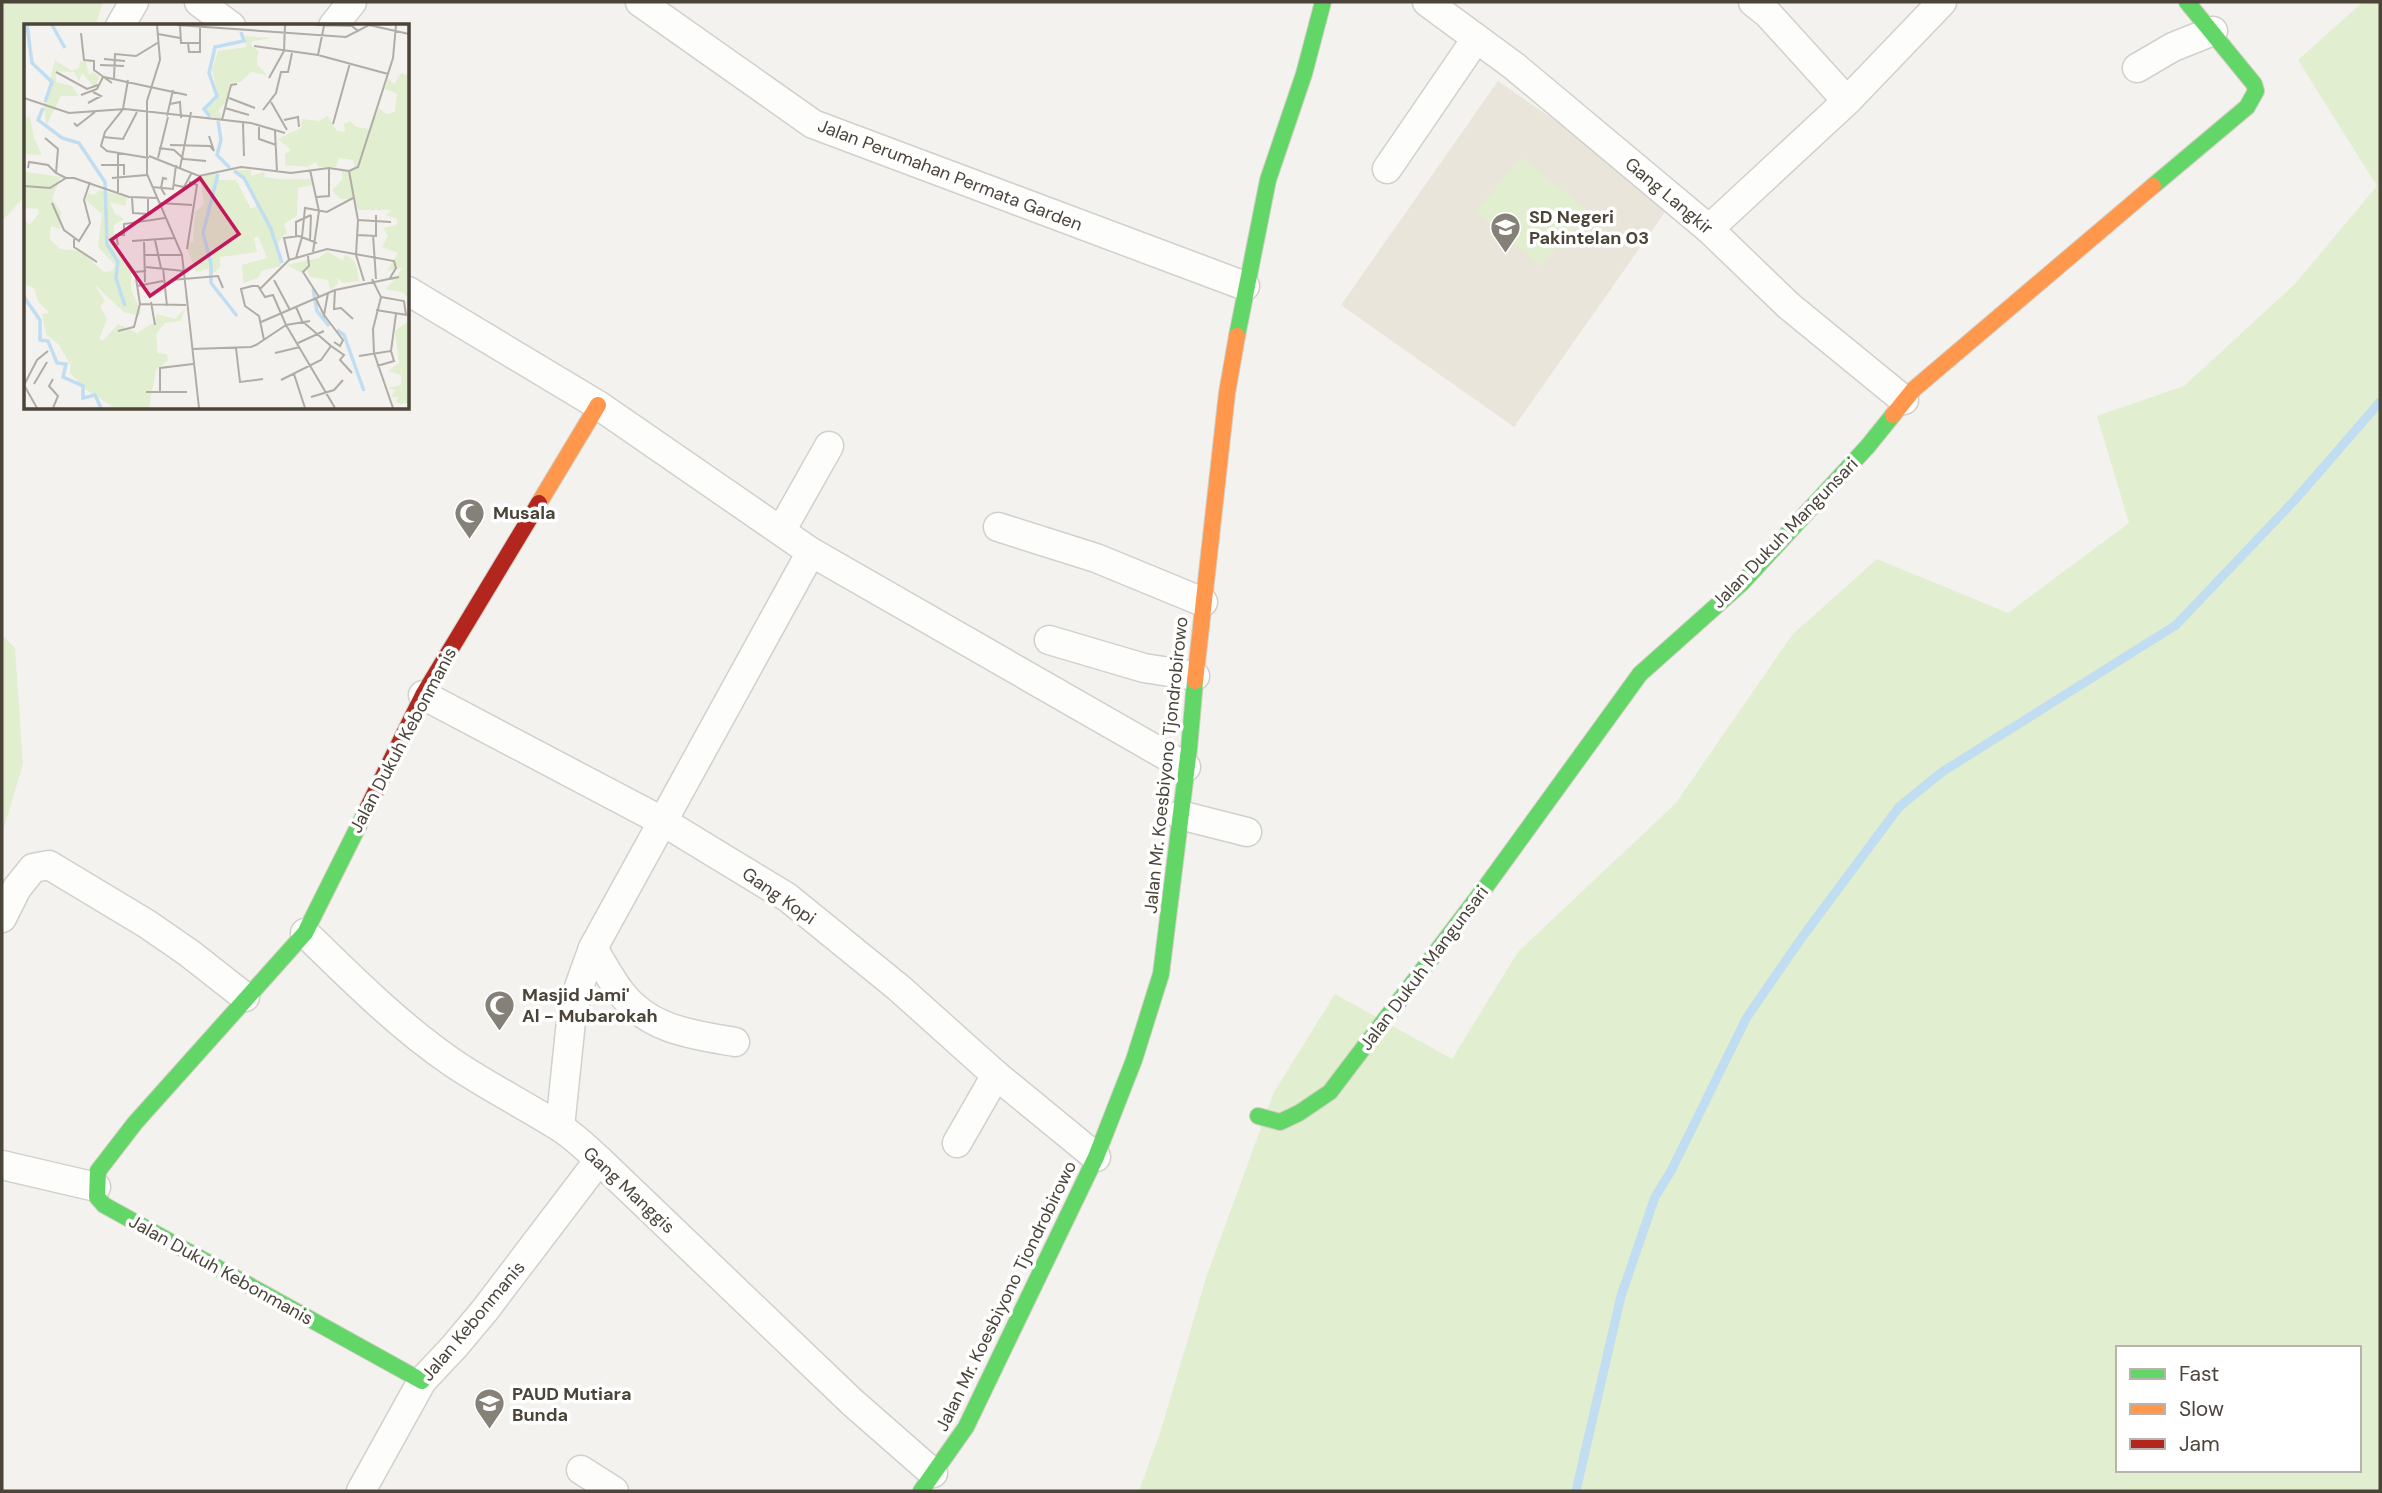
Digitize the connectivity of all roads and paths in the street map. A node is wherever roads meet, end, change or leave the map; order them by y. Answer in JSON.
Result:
{"nodes":[{"id":1,"x":134,"y":2,"type":"edge"},
{"id":2,"x":200,"y":2,"type":"edge"},
{"id":3,"x":352,"y":2,"type":"edge"},
{"id":4,"x":640,"y":2,"type":"edge"},
{"id":5,"x":1324,"y":2,"type":"edge"},
{"id":6,"x":1427,"y":2,"type":"edge"},
{"id":7,"x":1753,"y":2,"type":"edge"},
{"id":8,"x":1942,"y":2,"type":"edge"},
{"id":9,"x":2188,"y":2,"type":"edge"},
{"id":10,"x":121,"y":24,"type":"edge"},
{"id":11,"x":228,"y":24,"type":"edge"},
{"id":12,"x":335,"y":24,"type":"edge"},
{"id":13,"x":2213,"y":31,"type":"junction"},
{"id":14,"x":1476,"y":39,"type":"junction"},
{"id":15,"x":2137,"y":68,"type":"dead end"},
{"id":16,"x":1847,"y":101,"type":"junction"},
{"id":17,"x":1387,"y":169,"type":"dead end"},
{"id":18,"x":1709,"y":229,"type":"junction"},
{"id":19,"x":1245,"y":286,"type":"junction"},
{"id":20,"x":410,"y":293,"type":"edge"},
{"id":21,"x":1904,"y":400,"type":"junction"},
{"id":22,"x":598,"y":405,"type":"junction"},
{"id":23,"x":829,"y":446,"type":"dead end"},
{"id":24,"x":998,"y":527,"type":"dead end"},
{"id":25,"x":781,"y":531,"type":"junction"},
{"id":26,"x":811,"y":552,"type":"junction"},
{"id":27,"x":1203,"y":602,"type":"junction"},
{"id":28,"x":1049,"y":640,"type":"dead end"},
{"id":29,"x":1195,"y":676,"type":"junction"},
{"id":30,"x":423,"y":695,"type":"junction"},
{"id":31,"x":1186,"y":767,"type":"junction"},
{"id":32,"x":1180,"y":816,"type":"junction"},
{"id":33,"x":662,"y":821,"type":"junction"},
{"id":34,"x":1247,"y":832,"type":"dead end"},
{"id":35,"x":2,"y":918,"type":"edge"},
{"id":36,"x":305,"y":933,"type":"junction"},
{"id":37,"x":593,"y":948,"type":"junction"},
{"id":38,"x":245,"y":997,"type":"junction"},
{"id":39,"x":735,"y":1042,"type":"dead end"},
{"id":40,"x":996,"y":1075,"type":"junction"},
{"id":41,"x":1258,"y":1115,"type":"dead end"},
{"id":42,"x":560,"y":1127,"type":"junction"},
{"id":43,"x":957,"y":1143,"type":"dead end"},
{"id":44,"x":1096,"y":1157,"type":"junction"},
{"id":45,"x":599,"y":1160,"type":"junction"},
{"id":46,"x":2,"y":1165,"type":"edge"},
{"id":47,"x":96,"y":1187,"type":"junction"},
{"id":48,"x":422,"y":1381,"type":"junction"},
{"id":49,"x":581,"y":1469,"type":"dead end"},
{"id":50,"x":927,"y":1482,"type":"edge"},
{"id":51,"x":361,"y":1491,"type":"edge"},
{"id":52,"x":614,"y":1491,"type":"edge"}],
"edges":[{"from":1,"to":10,"type":"street"},
{"from":2,"to":11,"type":"street"},
{"from":3,"to":12,"type":"street"},
{"from":4,"to":19,"type":"street","name":"Jalan Perumahan Permata Garden"},
{"from":5,"to":19,"type":"street","name":"Jalan Mr. Koesbiyono Tjondrobirowo"},
{"from":6,"to":14,"type":"street","name":"Gang Langkir"},
{"from":7,"to":16,"type":"street"},
{"from":8,"to":16,"type":"street"},
{"from":9,"to":13,"type":"street","name":"Jalan Dukuh Mangunsari"},
{"from":13,"to":15,"type":"street"},
{"from":13,"to":21,"type":"street","name":"Jalan Dukuh Mangunsari"},
{"from":14,"to":17,"type":"street"},
{"from":14,"to":18,"type":"street","name":"Gang Langkir"},
{"from":16,"to":18,"type":"street"},
{"from":18,"to":21,"type":"street","name":"Gang Langkir"},
{"from":19,"to":27,"type":"street","name":"Jalan Mr. Koesbiyono Tjondrobirowo"},
{"from":20,"to":22,"type":"street"},
{"from":21,"to":41,"type":"street","name":"Jalan Dukuh Mangunsari"},
{"from":22,"to":25,"type":"street"},
{"from":22,"to":30,"type":"street","name":"Jalan Dukuh Kebonmanis"},
{"from":23,"to":25,"type":"street"},
{"from":24,"to":27,"type":"street"},
{"from":25,"to":26,"type":"street"},
{"from":26,"to":31,"type":"street"},
{"from":26,"to":33,"type":"street"},
{"from":27,"to":29,"type":"street","name":"Jalan Mr. Koesbiyono Tjondrobirowo"},
{"from":28,"to":29,"type":"street"},
{"from":29,"to":31,"type":"street","name":"Jalan Mr. Koesbiyono Tjondrobirowo"},
{"from":30,"to":33,"type":"street","name":"Gang Kopi"},
{"from":30,"to":36,"type":"street","name":"Jalan Dukuh Kebonmanis"},
{"from":31,"to":32,"type":"street","name":"Jalan Mr. Koesbiyono Tjondrobirowo"},
{"from":32,"to":34,"type":"street"},
{"from":32,"to":44,"type":"street","name":"Jalan Mr. Koesbiyono Tjondrobirowo"},
{"from":33,"to":37,"type":"street"},
{"from":33,"to":40,"type":"street","name":"Gang Kopi"},
{"from":35,"to":38,"type":"street"},
{"from":36,"to":38,"type":"street","name":"Jalan Dukuh Kebonmanis"},
{"from":36,"to":42,"type":"street","name":"Gang Manggis"},
{"from":37,"to":39,"type":"street"},
{"from":37,"to":42,"type":"street"},
{"from":38,"to":47,"type":"street","name":"Jalan Dukuh Kebonmanis"},
{"from":40,"to":43,"type":"street"},
{"from":40,"to":44,"type":"street","name":"Gang Kopi"},
{"from":42,"to":45,"type":"street","name":"Gang Manggis"},
{"from":44,"to":50,"type":"street","name":"Jalan Mr. Koesbiyono Tjondrobirowo"},
{"from":45,"to":48,"type":"street","name":"Jalan Kebonmanis"},
{"from":45,"to":50,"type":"street","name":"Gang Manggis"},
{"from":46,"to":47,"type":"street"},
{"from":47,"to":48,"type":"street","name":"Jalan Dukuh Kebonmanis"},
{"from":48,"to":51,"type":"street","name":"Jalan Kebonmanis"},
{"from":49,"to":52,"type":"street"}]}
